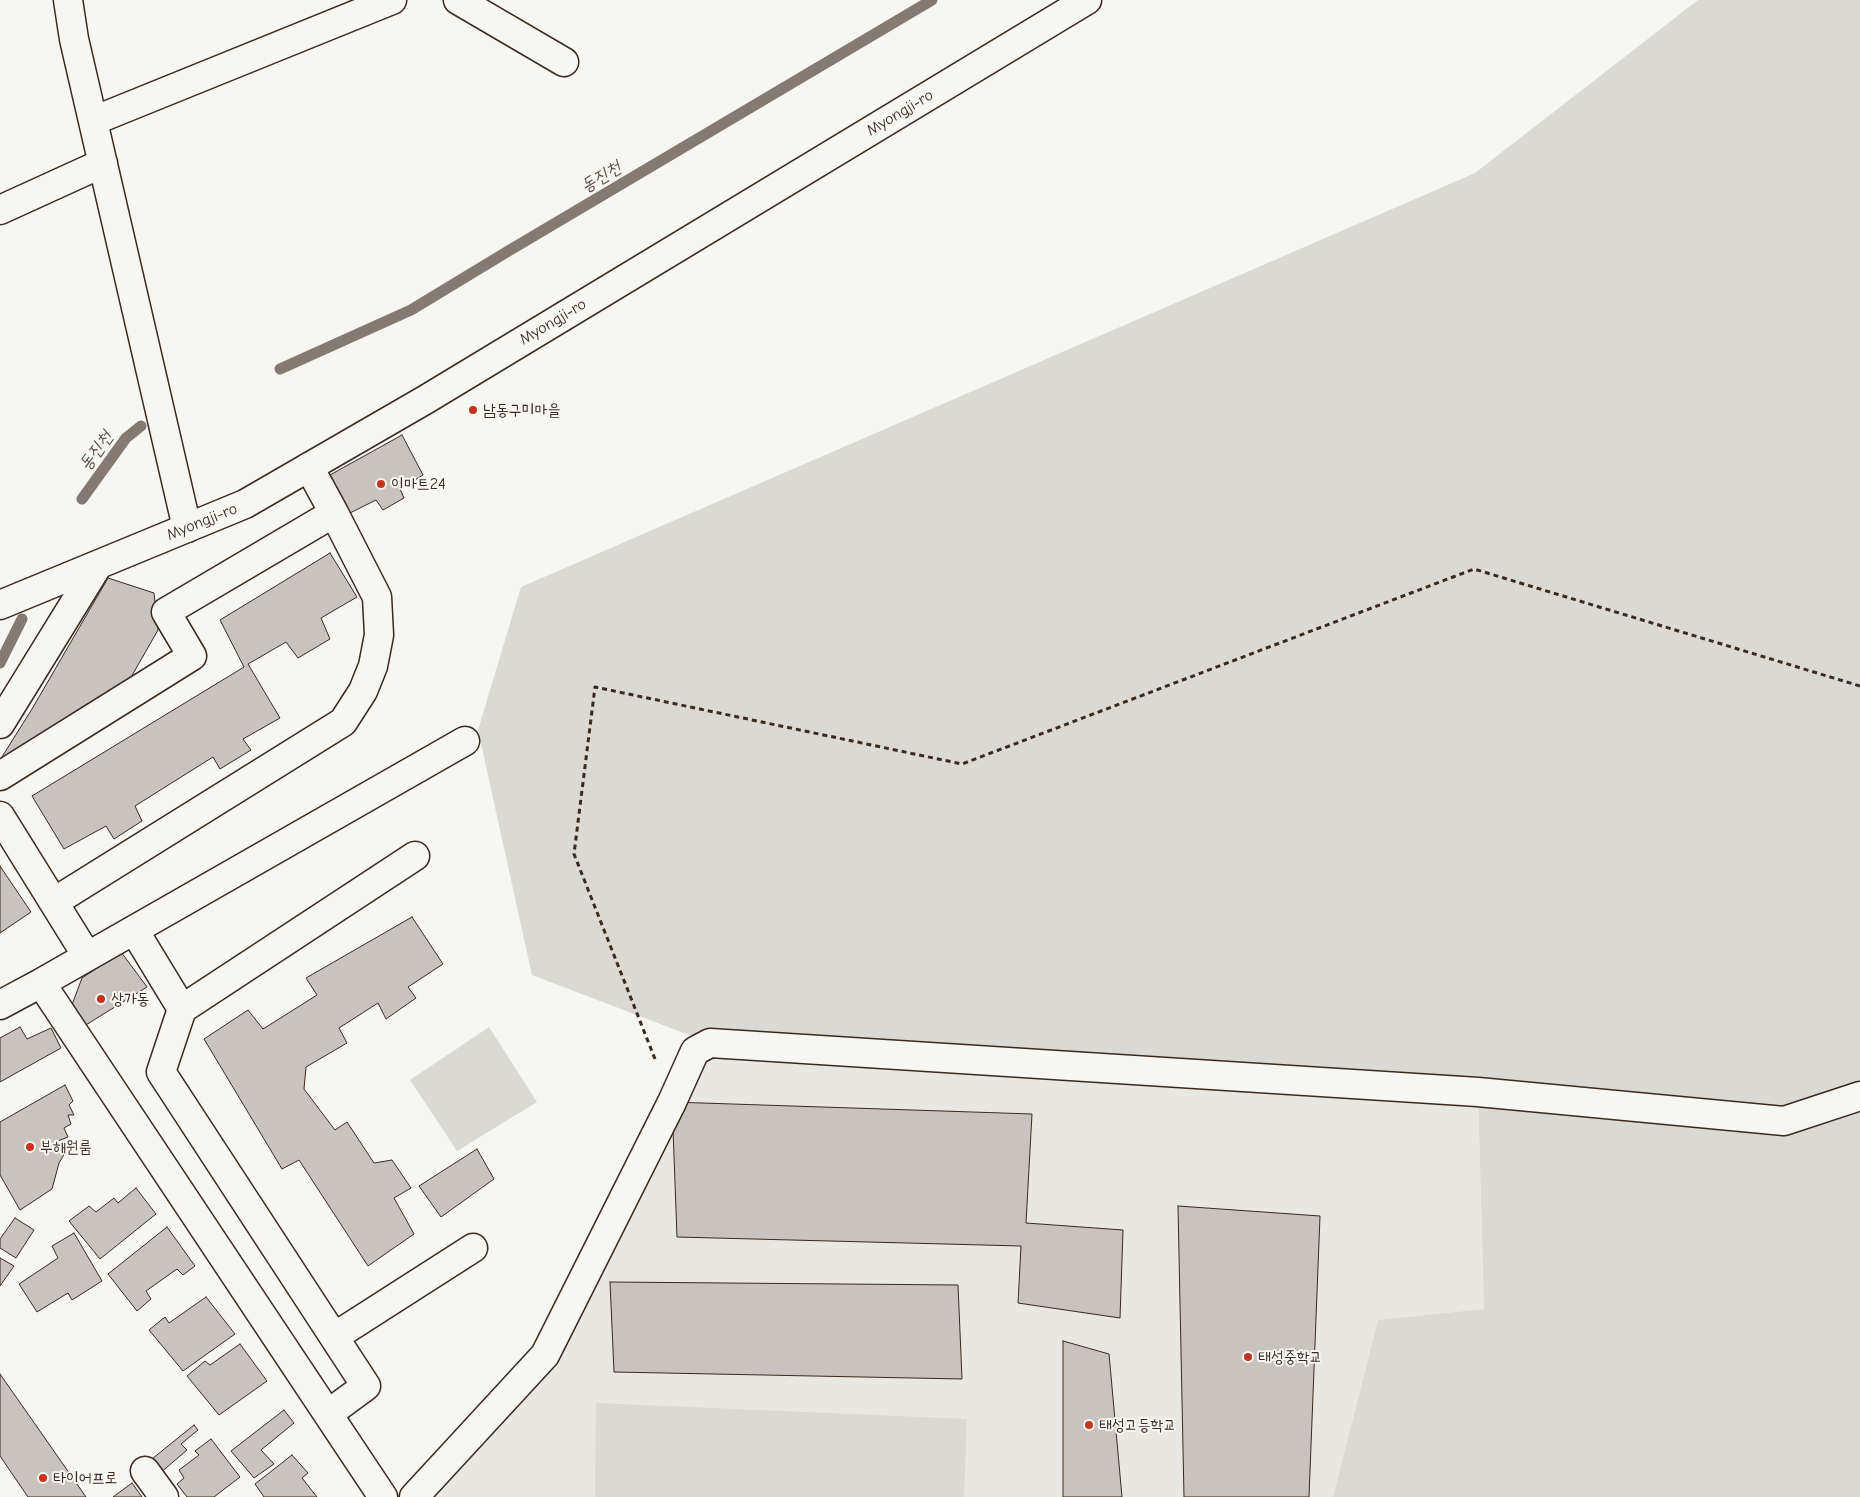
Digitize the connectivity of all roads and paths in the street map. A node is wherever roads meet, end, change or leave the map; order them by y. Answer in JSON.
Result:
{"nodes":[{"id":1,"x":68,"y":0,"type":"edge"},
{"id":2,"x":392,"y":0,"type":"edge"},
{"id":3,"x":458,"y":0,"type":"edge"},
{"id":4,"x":1087,"y":0,"type":"edge"},
{"id":5,"x":564,"y":62,"type":"dead end"},
{"id":6,"x":93,"y":121,"type":"junction"},
{"id":7,"x":103,"y":163,"type":"junction"},
{"id":8,"x":0,"y":210,"type":"edge"},
{"id":9,"x":309,"y":467,"type":"junction"},
{"id":10,"x":334,"y":513,"type":"junction"},
{"id":11,"x":187,"y":528,"type":"junction"},
{"id":12,"x":98,"y":565,"type":"junction"},
{"id":13,"x":0,"y":605,"type":"edge"},
{"id":14,"x":1860,"y":686,"type":"edge"},
{"id":15,"x":0,"y":724,"type":"edge"},
{"id":16,"x":465,"y":741,"type":"dead end"},
{"id":17,"x":0,"y":776,"type":"edge"},
{"id":18,"x":0,"y":816,"type":"edge"},
{"id":19,"x":416,"y":856,"type":"dead end"},
{"id":20,"x":54,"y":902,"type":"junction"},
{"id":21,"x":134,"y":930,"type":"junction"},
{"id":22,"x":87,"y":956,"type":"junction"},
{"id":23,"x":41,"y":983,"type":"junction"},
{"id":24,"x":0,"y":1005,"type":"edge"},
{"id":25,"x":182,"y":1008,"type":"junction"},
{"id":26,"x":1860,"y":1096,"type":"edge"},
{"id":27,"x":672,"y":1102,"type":"junction"},
{"id":28,"x":473,"y":1248,"type":"dead end"},
{"id":29,"x":334,"y":1337,"type":"junction"},
{"id":30,"x":328,"y":1414,"type":"junction"},
{"id":31,"x":145,"y":1470,"type":"dead end"},
{"id":32,"x":164,"y":1497,"type":"edge"},
{"id":33,"x":383,"y":1497,"type":"edge"},
{"id":34,"x":414,"y":1497,"type":"edge"}],
"edges":[{"from":1,"to":6,"type":"street"},
{"from":2,"to":6,"type":"street"},
{"from":3,"to":5,"type":"street"},
{"from":4,"to":9,"type":"street","name":"Myongji-ro"},
{"from":6,"to":7,"type":"street"},
{"from":7,"to":8,"type":"street"},
{"from":7,"to":11,"type":"street"},
{"from":9,"to":10,"type":"street"},
{"from":9,"to":11,"type":"street","name":"Myongji-ro"},
{"from":10,"to":17,"type":"street"},
{"from":10,"to":20,"type":"street"},
{"from":11,"to":12,"type":"street","name":"Myongji-ro"},
{"from":12,"to":13,"type":"street","name":"Myongji-ro"},
{"from":12,"to":15,"type":"street"},
{"from":14,"to":27,"type":"path"},
{"from":16,"to":21,"type":"street"},
{"from":18,"to":20,"type":"street"},
{"from":19,"to":25,"type":"street"},
{"from":20,"to":22,"type":"street"},
{"from":21,"to":22,"type":"street"},
{"from":21,"to":25,"type":"street"},
{"from":22,"to":23,"type":"street"},
{"from":23,"to":24,"type":"street"},
{"from":23,"to":30,"type":"street"},
{"from":25,"to":29,"type":"street"},
{"from":26,"to":27,"type":"street"},
{"from":27,"to":34,"type":"street"},
{"from":28,"to":29,"type":"street"},
{"from":29,"to":30,"type":"street"},
{"from":30,"to":33,"type":"street"},
{"from":31,"to":32,"type":"street"}]}
